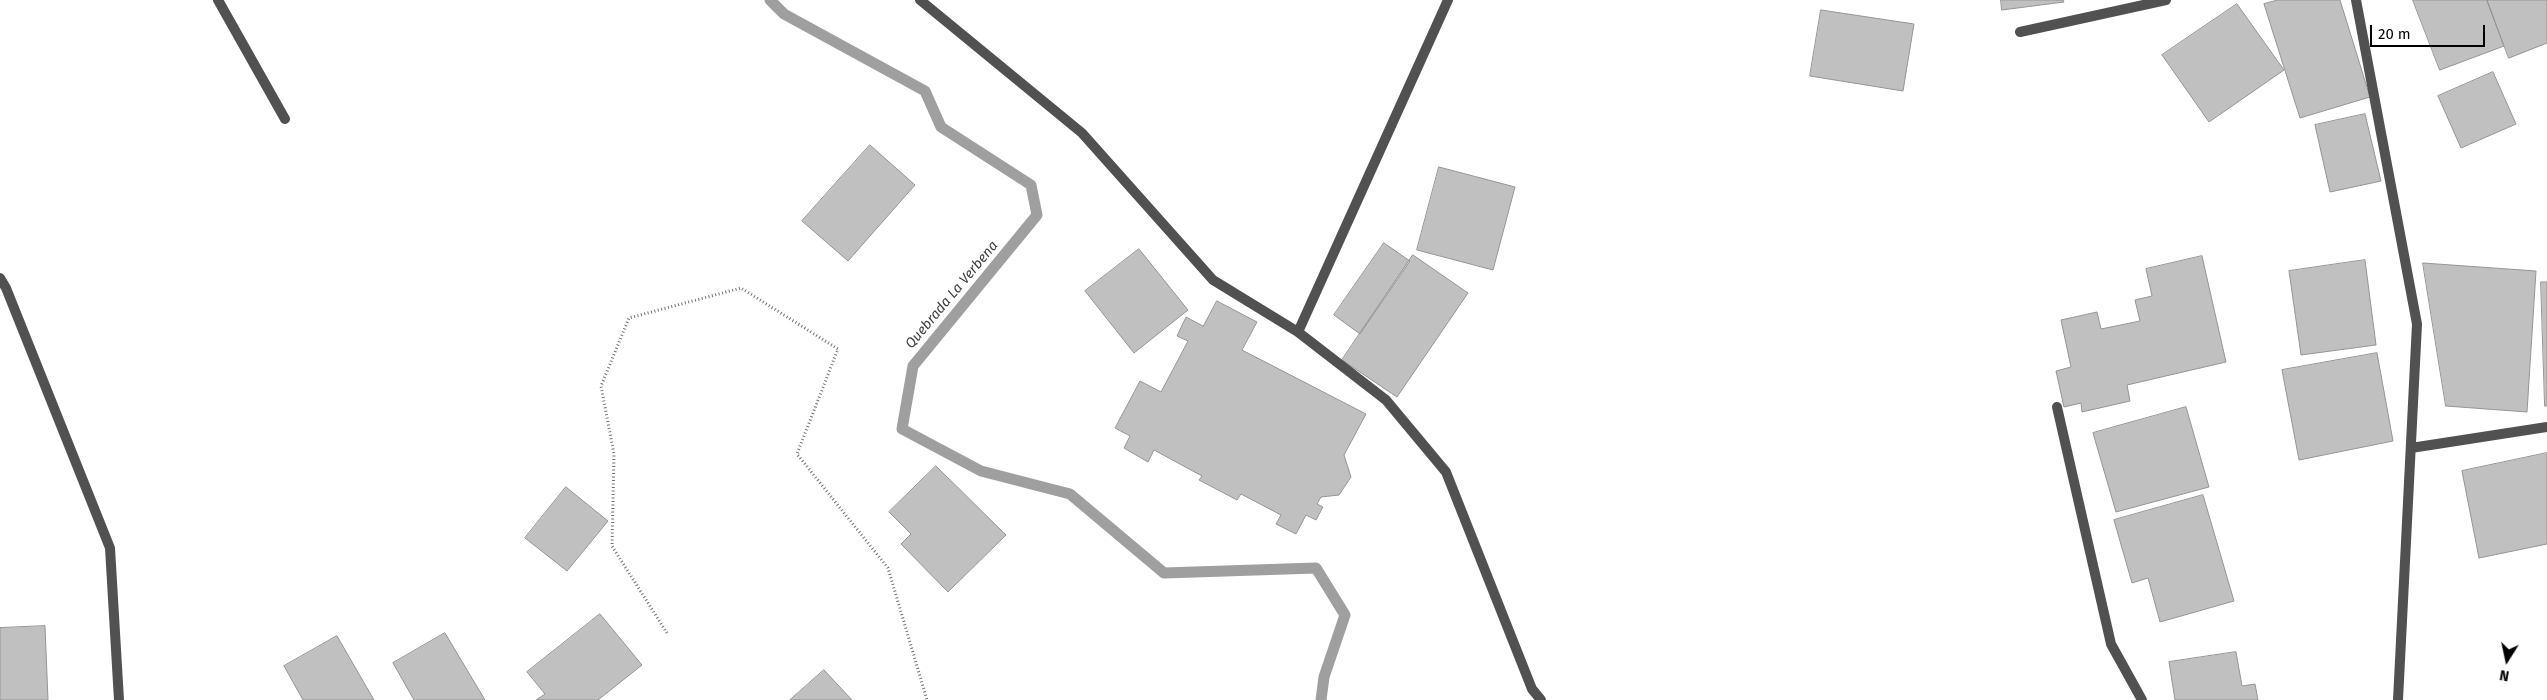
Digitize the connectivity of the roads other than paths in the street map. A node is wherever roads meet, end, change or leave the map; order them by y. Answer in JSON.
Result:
{"nodes":[{"id":1,"x":218,"y":0,"type":"edge"},
{"id":2,"x":920,"y":0,"type":"edge"},
{"id":3,"x":1448,"y":0,"type":"edge"},
{"id":4,"x":2166,"y":0,"type":"edge"},
{"id":5,"x":2356,"y":0,"type":"edge"},
{"id":6,"x":2020,"y":32,"type":"dead end"},
{"id":7,"x":284,"y":119,"type":"dead end"},
{"id":8,"x":0,"y":278,"type":"edge"},
{"id":9,"x":1298,"y":332,"type":"junction"},
{"id":10,"x":2057,"y":407,"type":"dead end"},
{"id":11,"x":2547,"y":427,"type":"edge"},
{"id":12,"x":2411,"y":448,"type":"junction"},
{"id":13,"x":120,"y":700,"type":"edge"},
{"id":14,"x":1541,"y":700,"type":"edge"},
{"id":15,"x":2142,"y":700,"type":"edge"},
{"id":16,"x":2398,"y":700,"type":"edge"}],
"edges":[{"from":1,"to":7,"type":"street"},
{"from":2,"to":9,"type":"street"},
{"from":3,"to":9,"type":"street"},
{"from":4,"to":6,"type":"street"},
{"from":5,"to":12,"type":"street"},
{"from":8,"to":13,"type":"street"},
{"from":9,"to":14,"type":"street"},
{"from":10,"to":15,"type":"street"},
{"from":11,"to":12,"type":"street"},
{"from":12,"to":16,"type":"street"}]}
